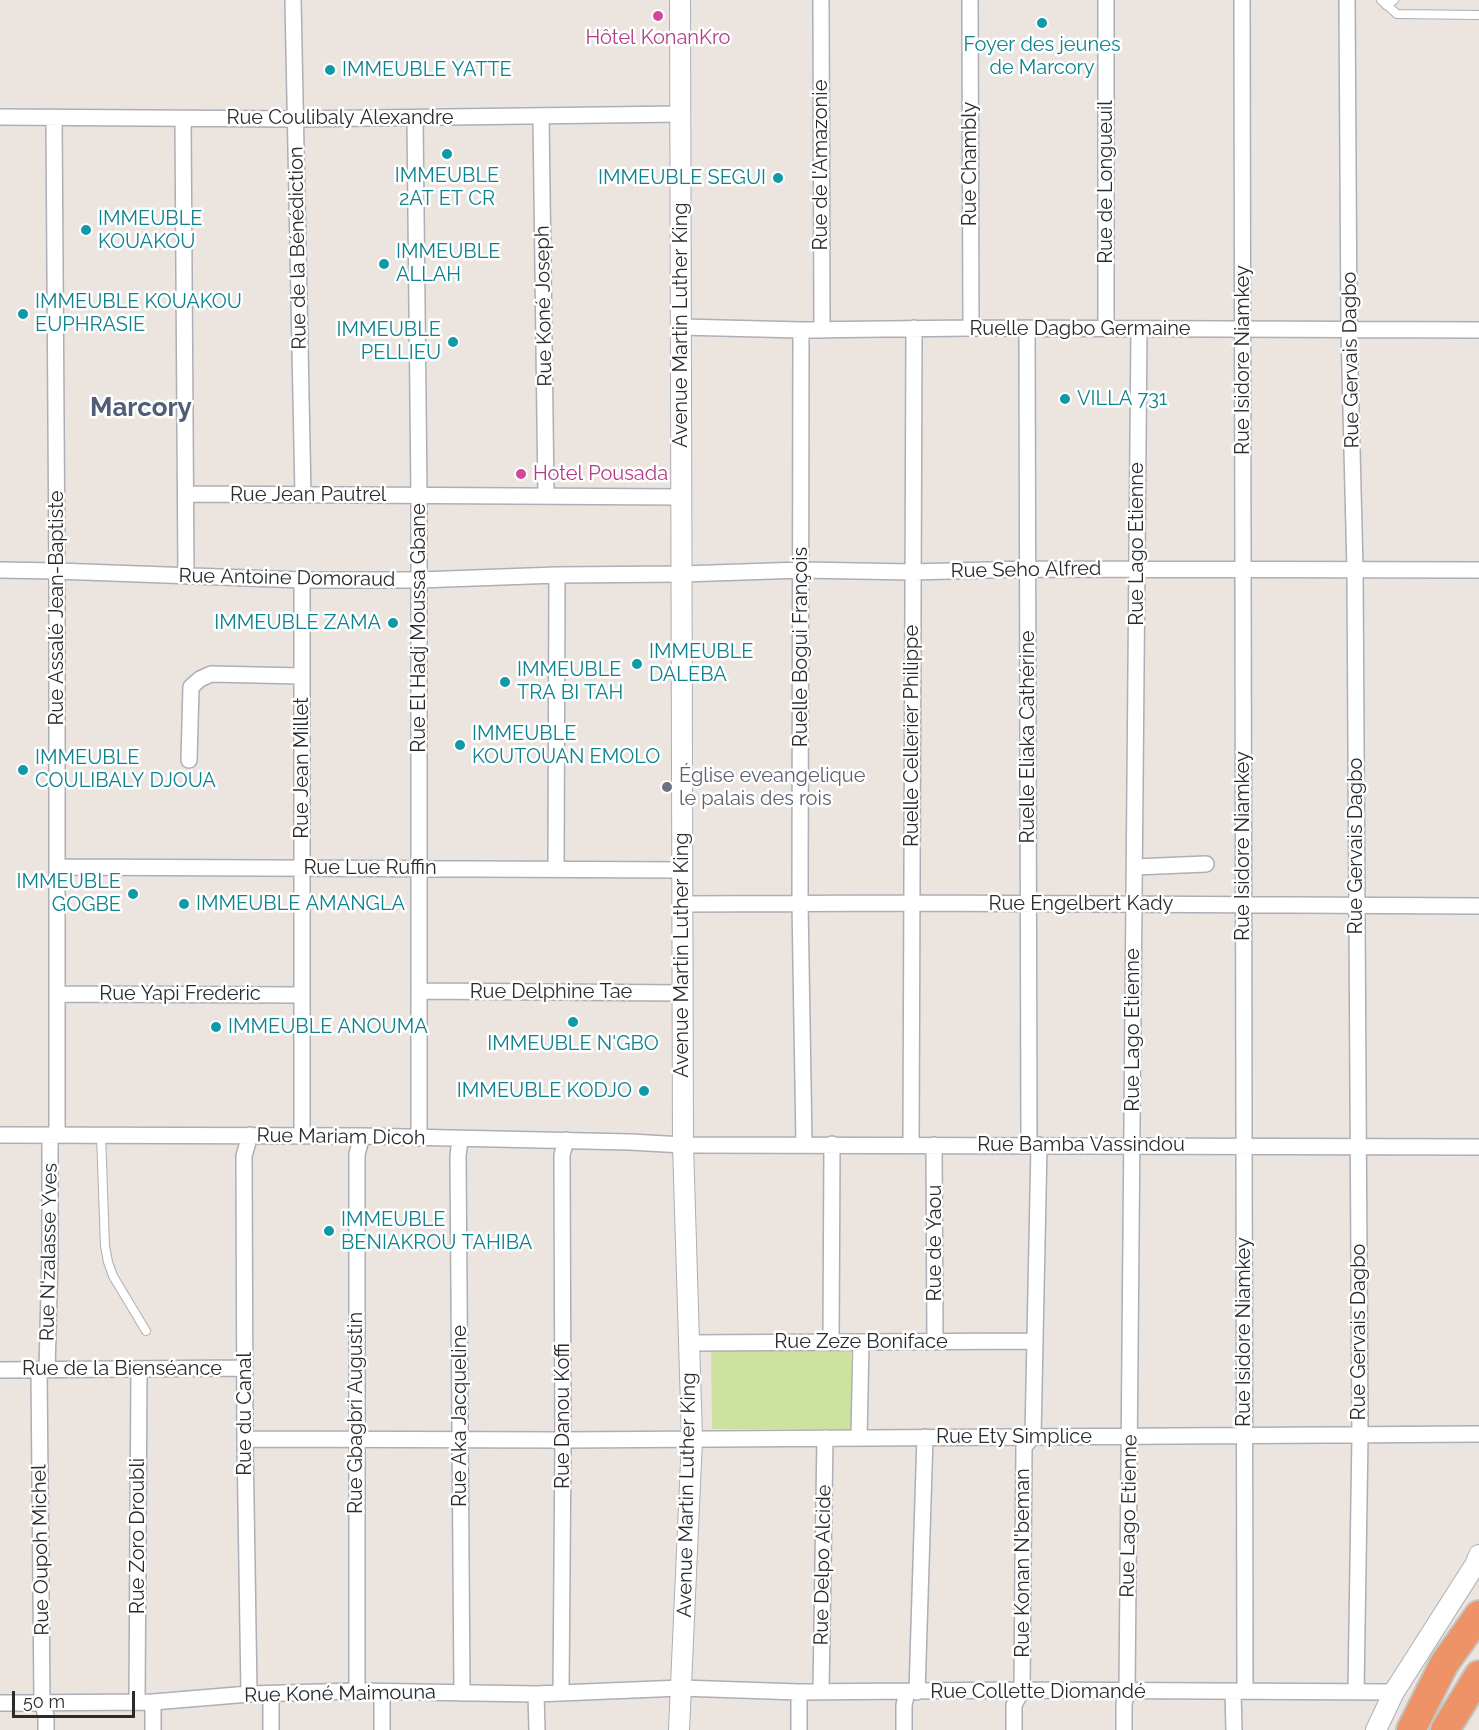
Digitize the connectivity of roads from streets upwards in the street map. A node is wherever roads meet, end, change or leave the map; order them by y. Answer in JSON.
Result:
{"nodes":[{"id":1,"x":293,"y":0,"type":"edge"},
{"id":2,"x":680,"y":0,"type":"edge"},
{"id":3,"x":821,"y":0,"type":"edge"},
{"id":4,"x":970,"y":0,"type":"edge"},
{"id":5,"x":1106,"y":0,"type":"edge"},
{"id":6,"x":1242,"y":0,"type":"edge"},
{"id":7,"x":1347,"y":0,"type":"edge"},
{"id":8,"x":680,"y":114,"type":"junction"},
{"id":9,"x":541,"y":116,"type":"junction"},
{"id":10,"x":0,"y":117,"type":"edge"},
{"id":11,"x":54,"y":118,"type":"junction"},
{"id":12,"x":416,"y":118,"type":"junction"},
{"id":13,"x":183,"y":119,"type":"junction"},
{"id":14,"x":295,"y":119,"type":"junction"},
{"id":15,"x":681,"y":327,"type":"junction"},
{"id":16,"x":914,"y":328,"type":"junction"},
{"id":17,"x":971,"y":328,"type":"junction"},
{"id":18,"x":1027,"y":328,"type":"junction"},
{"id":19,"x":1106,"y":329,"type":"junction"},
{"id":20,"x":1139,"y":329,"type":"junction"},
{"id":21,"x":1242,"y":329,"type":"junction"},
{"id":22,"x":1349,"y":329,"type":"junction"},
{"id":23,"x":801,"y":330,"type":"junction"},
{"id":24,"x":822,"y":330,"type":"junction"},
{"id":25,"x":1479,"y":330,"type":"edge"},
{"id":26,"x":186,"y":494,"type":"junction"},
{"id":27,"x":303,"y":495,"type":"junction"},
{"id":28,"x":419,"y":495,"type":"junction"},
{"id":29,"x":546,"y":496,"type":"junction"},
{"id":30,"x":681,"y":497,"type":"junction"},
{"id":31,"x":1027,"y":569,"type":"junction"},
{"id":32,"x":1137,"y":569,"type":"junction"},
{"id":33,"x":1243,"y":569,"type":"junction"},
{"id":34,"x":0,"y":570,"type":"edge"},
{"id":35,"x":802,"y":570,"type":"junction"},
{"id":36,"x":1355,"y":570,"type":"junction"},
{"id":37,"x":1479,"y":570,"type":"edge"},
{"id":38,"x":57,"y":571,"type":"junction"},
{"id":39,"x":912,"y":572,"type":"junction"},
{"id":40,"x":682,"y":574,"type":"junction"},
{"id":41,"x":557,"y":575,"type":"junction"},
{"id":42,"x":186,"y":576,"type":"junction"},
{"id":43,"x":302,"y":580,"type":"junction"},
{"id":44,"x":419,"y":580,"type":"junction"},
{"id":45,"x":302,"y":676,"type":"junction"},
{"id":46,"x":189,"y":760,"type":"dead end"},
{"id":47,"x":1206,"y":864,"type":"dead end"},
{"id":48,"x":57,"y":867,"type":"junction"},
{"id":49,"x":1135,"y":867,"type":"junction"},
{"id":50,"x":302,"y":868,"type":"junction"},
{"id":51,"x":419,"y":869,"type":"junction"},
{"id":52,"x":556,"y":869,"type":"junction"},
{"id":53,"x":682,"y":870,"type":"junction"},
{"id":54,"x":800,"y":903,"type":"junction"},
{"id":55,"x":911,"y":903,"type":"junction"},
{"id":56,"x":683,"y":904,"type":"junction"},
{"id":57,"x":1028,"y":904,"type":"junction"},
{"id":58,"x":1134,"y":905,"type":"junction"},
{"id":59,"x":1244,"y":905,"type":"junction"},
{"id":60,"x":1357,"y":905,"type":"junction"},
{"id":61,"x":1479,"y":906,"type":"edge"},
{"id":62,"x":419,"y":991,"type":"junction"},
{"id":63,"x":683,"y":993,"type":"junction"},
{"id":64,"x":57,"y":994,"type":"junction"},
{"id":65,"x":302,"y":995,"type":"junction"},
{"id":66,"x":0,"y":1135,"type":"edge"},
{"id":67,"x":54,"y":1135,"type":"junction"},
{"id":68,"x":250,"y":1135,"type":"junction"},
{"id":69,"x":302,"y":1136,"type":"junction"},
{"id":70,"x":362,"y":1136,"type":"junction"},
{"id":71,"x":419,"y":1137,"type":"junction"},
{"id":72,"x":460,"y":1139,"type":"junction"},
{"id":73,"x":566,"y":1140,"type":"junction"},
{"id":74,"x":804,"y":1144,"type":"junction"},
{"id":75,"x":832,"y":1144,"type":"junction"},
{"id":76,"x":911,"y":1144,"type":"junction"},
{"id":77,"x":683,"y":1145,"type":"junction"},
{"id":78,"x":934,"y":1145,"type":"junction"},
{"id":79,"x":1034,"y":1145,"type":"junction"},
{"id":80,"x":1132,"y":1145,"type":"junction"},
{"id":81,"x":1244,"y":1146,"type":"junction"},
{"id":82,"x":1358,"y":1146,"type":"junction"},
{"id":83,"x":1479,"y":1147,"type":"edge"},
{"id":84,"x":1034,"y":1341,"type":"junction"},
{"id":85,"x":831,"y":1342,"type":"junction"},
{"id":86,"x":861,"y":1342,"type":"junction"},
{"id":87,"x":935,"y":1342,"type":"junction"},
{"id":88,"x":689,"y":1343,"type":"junction"},
{"id":89,"x":245,"y":1368,"type":"junction"},
{"id":90,"x":0,"y":1370,"type":"edge"},
{"id":91,"x":43,"y":1370,"type":"junction"},
{"id":92,"x":139,"y":1370,"type":"junction"},
{"id":93,"x":1479,"y":1434,"type":"edge"},
{"id":94,"x":1244,"y":1435,"type":"junction"},
{"id":95,"x":1360,"y":1435,"type":"junction"},
{"id":96,"x":1033,"y":1436,"type":"junction"},
{"id":97,"x":1130,"y":1436,"type":"junction"},
{"id":98,"x":925,"y":1437,"type":"junction"},
{"id":99,"x":825,"y":1438,"type":"junction"},
{"id":100,"x":859,"y":1438,"type":"junction"},
{"id":101,"x":245,"y":1439,"type":"junction"},
{"id":102,"x":356,"y":1439,"type":"junction"},
{"id":103,"x":460,"y":1439,"type":"junction"},
{"id":104,"x":692,"y":1439,"type":"junction"},
{"id":105,"x":563,"y":1440,"type":"junction"},
{"id":106,"x":1479,"y":1555,"type":"edge"},
{"id":107,"x":1479,"y":1615,"type":"edge"},
{"id":108,"x":1479,"y":1675,"type":"edge"},
{"id":109,"x":681,"y":1688,"type":"junction"},
{"id":110,"x":1022,"y":1690,"type":"junction"},
{"id":111,"x":357,"y":1691,"type":"junction"},
{"id":112,"x":821,"y":1691,"type":"junction"},
{"id":113,"x":1127,"y":1691,"type":"junction"},
{"id":114,"x":1239,"y":1691,"type":"junction"},
{"id":115,"x":382,"y":1692,"type":"junction"},
{"id":116,"x":799,"y":1692,"type":"junction"},
{"id":117,"x":912,"y":1692,"type":"junction"},
{"id":118,"x":1356,"y":1692,"type":"junction"},
{"id":119,"x":1394,"y":1692,"type":"junction"},
{"id":120,"x":462,"y":1693,"type":"junction"},
{"id":121,"x":561,"y":1693,"type":"junction"},
{"id":122,"x":249,"y":1694,"type":"junction"},
{"id":123,"x":271,"y":1694,"type":"junction"},
{"id":124,"x":536,"y":1694,"type":"junction"},
{"id":125,"x":137,"y":1701,"type":"junction"},
{"id":126,"x":42,"y":1702,"type":"junction"},
{"id":127,"x":153,"y":1702,"type":"junction"},
{"id":128,"x":0,"y":1703,"type":"edge"},
{"id":129,"x":46,"y":1730,"type":"edge"},
{"id":130,"x":153,"y":1730,"type":"edge"},
{"id":131,"x":271,"y":1730,"type":"edge"},
{"id":132,"x":382,"y":1730,"type":"edge"},
{"id":133,"x":537,"y":1730,"type":"edge"},
{"id":134,"x":679,"y":1730,"type":"edge"},
{"id":135,"x":799,"y":1730,"type":"edge"},
{"id":136,"x":904,"y":1730,"type":"edge"},
{"id":137,"x":1014,"y":1730,"type":"edge"},
{"id":138,"x":1124,"y":1730,"type":"edge"},
{"id":139,"x":1234,"y":1730,"type":"edge"},
{"id":140,"x":1376,"y":1730,"type":"edge"},
{"id":141,"x":1411,"y":1730,"type":"edge"},
{"id":142,"x":1445,"y":1730,"type":"edge"}],
"edges":[{"from":1,"to":14,"type":"street","name":"Rue de la Bénédiction"},
{"from":2,"to":8,"type":"street","name":"Avenue Martin Luther King"},
{"from":3,"to":24,"type":"street","name":"Rue de l'Amazonie"},
{"from":4,"to":17,"type":"street","name":"Rue Chambly"},
{"from":5,"to":19,"type":"street","name":"Rue de Longueuil"},
{"from":6,"to":21,"type":"street","name":"Rue Isidore Niamkey"},
{"from":7,"to":22,"type":"street","name":"Rue Gervais Dagbo"},
{"from":8,"to":9,"type":"street","name":"Rue Coulibaly Alexandre"},
{"from":8,"to":15,"type":"street","name":"Avenue Martin Luther King"},
{"from":9,"to":12,"type":"street","name":"Rue Coulibaly Alexandre"},
{"from":9,"to":29,"type":"street","name":"Rue Koné Joseph"},
{"from":10,"to":11,"type":"street","name":"Rue Coulibaly Alexandre"},
{"from":11,"to":13,"type":"street","name":"Rue Coulibaly Alexandre"},
{"from":11,"to":38,"type":"street","name":"Rue Assalé Jean-Baptiste"},
{"from":12,"to":14,"type":"street","name":"Rue Coulibaly Alexandre"},
{"from":12,"to":28,"type":"street","name":"Rue El Hadj Moussa Gbane"},
{"from":13,"to":14,"type":"street","name":"Rue Coulibaly Alexandre"},
{"from":13,"to":26,"type":"street"},
{"from":14,"to":27,"type":"street","name":"Rue de la Bénédiction"},
{"from":15,"to":23,"type":"street","name":"Ruelle Dagbo Germaine"},
{"from":15,"to":30,"type":"street","name":"Avenue Martin Luther King"},
{"from":16,"to":17,"type":"street","name":"Ruelle Dagbo Germaine"},
{"from":16,"to":24,"type":"street","name":"Ruelle Dagbo Germaine"},
{"from":16,"to":39,"type":"street","name":"Ruelle Cellerier Philippe"},
{"from":17,"to":18,"type":"street","name":"Ruelle Dagbo Germaine"},
{"from":18,"to":19,"type":"street","name":"Ruelle Dagbo Germaine"},
{"from":18,"to":31,"type":"street","name":"Ruelle Eliaka Cathérine"},
{"from":19,"to":20,"type":"street","name":"Ruelle Dagbo Germaine"},
{"from":20,"to":21,"type":"street","name":"Ruelle Dagbo Germaine"},
{"from":20,"to":32,"type":"street","name":"Rue Lago Etienne"},
{"from":21,"to":22,"type":"street","name":"Ruelle Dagbo Germaine"},
{"from":21,"to":33,"type":"street","name":"Rue Isidore Niamkey"},
{"from":22,"to":25,"type":"street","name":"Ruelle Dagbo Germaine"},
{"from":22,"to":36,"type":"street","name":"Rue Gervais Dagbo"},
{"from":23,"to":24,"type":"street","name":"Ruelle Dagbo Germaine"},
{"from":23,"to":35,"type":"street","name":"Ruelle Bogui François"},
{"from":26,"to":27,"type":"street","name":"Rue Jean Pautrel"},
{"from":26,"to":42,"type":"street"},
{"from":27,"to":28,"type":"street","name":"Rue Jean Pautrel"},
{"from":28,"to":29,"type":"street","name":"Rue Jean Pautrel"},
{"from":28,"to":44,"type":"street","name":"Rue El Hadj Moussa Gbane"},
{"from":29,"to":30,"type":"street","name":"Rue Jean Pautrel"},
{"from":30,"to":40,"type":"street","name":"Avenue Martin Luther King"},
{"from":31,"to":32,"type":"street","name":"Rue Seho Alfred"},
{"from":31,"to":39,"type":"street","name":"Rue Seho Alfred"},
{"from":31,"to":57,"type":"street","name":"Ruelle Eliaka Cathérine"},
{"from":32,"to":33,"type":"street","name":"Rue Seho Alfred"},
{"from":32,"to":49,"type":"street","name":"Rue Lago Etienne"},
{"from":33,"to":36,"type":"street","name":"Rue Seho Alfred"},
{"from":33,"to":59,"type":"street","name":"Rue Isidore Niamkey"},
{"from":34,"to":38,"type":"street","name":"Rue Antoine Domoraud"},
{"from":35,"to":39,"type":"street","name":"Rue Seho Alfred"},
{"from":35,"to":40,"type":"street","name":"Rue Seho Alfred"},
{"from":35,"to":54,"type":"street","name":"Ruelle Bogui François"},
{"from":36,"to":37,"type":"street","name":"Rue Seho Alfred"},
{"from":36,"to":60,"type":"street","name":"Rue Gervais Dagbo"},
{"from":38,"to":42,"type":"street","name":"Rue Antoine Domoraud"},
{"from":38,"to":48,"type":"street","name":"Rue Assalé Jean-Baptiste"},
{"from":39,"to":55,"type":"street","name":"Ruelle Cellerier Philippe"},
{"from":40,"to":41,"type":"street","name":"Rue Antoine Domoraud"},
{"from":40,"to":53,"type":"street","name":"Avenue Martin Luther King"},
{"from":41,"to":44,"type":"street","name":"Rue Antoine Domoraud"},
{"from":41,"to":52,"type":"street"},
{"from":42,"to":43,"type":"street","name":"Rue Antoine Domoraud"},
{"from":43,"to":44,"type":"street","name":"Rue Antoine Domoraud"},
{"from":43,"to":45,"type":"street","name":"Rue Jean Millet"},
{"from":44,"to":51,"type":"street","name":"Rue El Hadj Moussa Gbane"},
{"from":45,"to":46,"type":"street"},
{"from":45,"to":50,"type":"street","name":"Rue Jean Millet"},
{"from":47,"to":49,"type":"street"},
{"from":48,"to":50,"type":"street","name":"Rue Lue Ruffin"},
{"from":48,"to":64,"type":"street","name":"Rue Assalé Jean-Baptiste"},
{"from":49,"to":58,"type":"street","name":"Rue Lago Etienne"},
{"from":50,"to":51,"type":"street","name":"Rue Lue Ruffin"},
{"from":50,"to":65,"type":"street","name":"Rue Jean Millet"},
{"from":51,"to":52,"type":"street","name":"Rue Lue Ruffin"},
{"from":51,"to":62,"type":"street","name":"Rue El Hadj Moussa Gbane"},
{"from":52,"to":53,"type":"street","name":"Rue Lue Ruffin"},
{"from":53,"to":56,"type":"street","name":"Avenue Martin Luther King"},
{"from":54,"to":55,"type":"street","name":"Rue Engelbert Kady"},
{"from":54,"to":56,"type":"street","name":"Rue Engelbert Kady"},
{"from":54,"to":74,"type":"street","name":"Ruelle Bogui François"},
{"from":55,"to":57,"type":"street","name":"Rue Engelbert Kady"},
{"from":55,"to":76,"type":"street","name":"Ruelle Cellerier Philippe"},
{"from":56,"to":63,"type":"street","name":"Avenue Martin Luther King"},
{"from":57,"to":58,"type":"street","name":"Rue Engelbert Kady"},
{"from":57,"to":79,"type":"street","name":"Ruelle Eliaka Cathérine"},
{"from":58,"to":59,"type":"street","name":"Rue Engelbert Kady"},
{"from":58,"to":80,"type":"street","name":"Rue Lago Etienne"},
{"from":59,"to":60,"type":"street","name":"Rue Engelbert Kady"},
{"from":59,"to":81,"type":"street","name":"Rue Isidore Niamkey"},
{"from":60,"to":61,"type":"street","name":"Rue Engelbert Kady"},
{"from":60,"to":82,"type":"street","name":"Rue Gervais Dagbo"},
{"from":62,"to":63,"type":"street","name":"Rue Delphine Tae"},
{"from":62,"to":71,"type":"street","name":"Rue El Hadj Moussa Gbane"},
{"from":63,"to":77,"type":"street","name":"Avenue Martin Luther King"},
{"from":64,"to":65,"type":"street","name":"Rue Yapi Frederic"},
{"from":64,"to":67,"type":"street","name":"Rue Assalé Jean-Baptiste"},
{"from":65,"to":69,"type":"street","name":"Rue Jean Millet"},
{"from":66,"to":67,"type":"street","name":"Rue Mariam Dicoh"},
{"from":67,"to":68,"type":"street","name":"Rue Mariam Dicoh"},
{"from":67,"to":91,"type":"street","name":"Rue N'zalasse Yves"},
{"from":68,"to":69,"type":"street","name":"Rue Mariam Dicoh"},
{"from":68,"to":89,"type":"street","name":"Rue du Canal"},
{"from":69,"to":70,"type":"street","name":"Rue Mariam Dicoh"},
{"from":70,"to":71,"type":"street","name":"Rue Mariam Dicoh"},
{"from":70,"to":102,"type":"street","name":"Rue Gbagbri Augustin"},
{"from":71,"to":72,"type":"street","name":"Rue Mariam Dicoh"},
{"from":72,"to":73,"type":"street","name":"Rue Mariam Dicoh"},
{"from":72,"to":103,"type":"street","name":"Rue Aka Jacqueline"},
{"from":73,"to":77,"type":"street","name":"Rue Mariam Dicoh"},
{"from":73,"to":105,"type":"street","name":"Rue Danou Koffi"},
{"from":74,"to":75,"type":"street","name":"Rue Bamba Vassindou"},
{"from":74,"to":77,"type":"street","name":"Rue Bamba Vassindou"},
{"from":75,"to":76,"type":"street","name":"Rue Bamba Vassindou"},
{"from":75,"to":85,"type":"street"},
{"from":76,"to":78,"type":"street","name":"Rue Bamba Vassindou"},
{"from":77,"to":88,"type":"street","name":"Avenue Martin Luther King"},
{"from":78,"to":79,"type":"street","name":"Rue Bamba Vassindou"},
{"from":78,"to":87,"type":"street","name":"Rue de Yaou"},
{"from":79,"to":80,"type":"street","name":"Rue Bamba Vassindou"},
{"from":79,"to":84,"type":"street","name":"Rue Konan N'beman"},
{"from":80,"to":81,"type":"street","name":"Rue Bamba Vassindou"},
{"from":80,"to":97,"type":"street","name":"Rue Lago Etienne"},
{"from":81,"to":82,"type":"street","name":"Rue Bamba Vassindou"},
{"from":81,"to":94,"type":"street","name":"Rue Isidore Niamkey"},
{"from":82,"to":83,"type":"street","name":"Rue Bamba Vassindou"},
{"from":82,"to":95,"type":"street","name":"Rue Gervais Dagbo"},
{"from":84,"to":87,"type":"street","name":"Rue Zeze Boniface"},
{"from":84,"to":96,"type":"street","name":"Rue Konan N'beman"},
{"from":85,"to":86,"type":"street","name":"Rue Zeze Boniface"},
{"from":85,"to":88,"type":"street","name":"Rue Zeze Boniface"},
{"from":86,"to":87,"type":"street","name":"Rue Zeze Boniface"},
{"from":86,"to":100,"type":"street"},
{"from":88,"to":104,"type":"street","name":"Avenue Martin Luther King"},
{"from":89,"to":92,"type":"street","name":"Rue de la Bienséance"},
{"from":89,"to":101,"type":"street","name":"Rue du Canal"},
{"from":90,"to":91,"type":"street","name":"Rue de la Bienséance"},
{"from":91,"to":92,"type":"street","name":"Rue de la Bienséance"},
{"from":91,"to":126,"type":"street","name":"Rue Oupoh Michel"},
{"from":92,"to":125,"type":"street","name":"Rue Zoro Droubli"},
{"from":93,"to":95,"type":"street","name":"Rue Ety Simplice"},
{"from":94,"to":95,"type":"street","name":"Rue Ety Simplice"},
{"from":94,"to":97,"type":"street","name":"Rue Ety Simplice"},
{"from":94,"to":114,"type":"street","name":"Rue Isidore Niamkey"},
{"from":95,"to":118,"type":"street","name":"Rue Gervais Dagbo"},
{"from":96,"to":97,"type":"street","name":"Rue Ety Simplice"},
{"from":96,"to":98,"type":"street","name":"Rue Ety Simplice"},
{"from":96,"to":110,"type":"street","name":"Rue Konan N'beman"},
{"from":97,"to":113,"type":"street","name":"Rue Lago Etienne"},
{"from":98,"to":100,"type":"street","name":"Rue Ety Simplice"},
{"from":98,"to":117,"type":"street"},
{"from":99,"to":100,"type":"street","name":"Rue Ety Simplice"},
{"from":99,"to":104,"type":"street","name":"Rue Ety Simplice"},
{"from":99,"to":112,"type":"street","name":"Rue Delpo Alcide"},
{"from":101,"to":102,"type":"street","name":"Rue Ety Simplice"},
{"from":101,"to":122,"type":"street","name":"Rue du Canal"},
{"from":102,"to":103,"type":"street","name":"Rue Ety Simplice"},
{"from":102,"to":111,"type":"street","name":"Rue Gbagbri Augustin"},
{"from":103,"to":105,"type":"street","name":"Rue Ety Simplice"},
{"from":103,"to":120,"type":"street","name":"Rue Aka Jacqueline"},
{"from":104,"to":105,"type":"street","name":"Rue Ety Simplice"},
{"from":104,"to":109,"type":"street","name":"Avenue Martin Luther King"},
{"from":105,"to":121,"type":"street","name":"Rue Danou Koffi"},
{"from":106,"to":119,"type":"street"},
{"from":107,"to":141,"type":"highway"},
{"from":108,"to":142,"type":"highway"},
{"from":109,"to":116,"type":"street","name":"Rue Collette Diomandé"},
{"from":109,"to":121,"type":"street","name":"Rue Koné Maimouna"},
{"from":109,"to":134,"type":"street","name":"Avenue Martin Luther King"},
{"from":110,"to":113,"type":"street","name":"Rue Collette Diomandé"},
{"from":110,"to":117,"type":"street","name":"Rue Collette Diomandé"},
{"from":110,"to":137,"type":"street","name":"Rue Konan N'beman"},
{"from":111,"to":115,"type":"street","name":"Rue Koné Maimouna"},
{"from":111,"to":123,"type":"street","name":"Rue Koné Maimouna"},
{"from":112,"to":116,"type":"street","name":"Rue Collette Diomandé"},
{"from":112,"to":117,"type":"street","name":"Rue Collette Diomandé"},
{"from":113,"to":114,"type":"street","name":"Rue Collette Diomandé"},
{"from":113,"to":138,"type":"street","name":"Rue Lago Etienne"},
{"from":114,"to":118,"type":"street","name":"Rue Collette Diomandé"},
{"from":114,"to":139,"type":"street","name":"Rue Isidore Niamkey"},
{"from":115,"to":120,"type":"street","name":"Rue Koné Maimouna"},
{"from":115,"to":132,"type":"street"},
{"from":116,"to":135,"type":"street"},
{"from":117,"to":136,"type":"street"},
{"from":118,"to":119,"type":"street","name":"Rue Collette Diomandé"},
{"from":119,"to":140,"type":"street"},
{"from":120,"to":124,"type":"street","name":"Rue Koné Maimouna"},
{"from":121,"to":124,"type":"street","name":"Rue Koné Maimouna"},
{"from":122,"to":123,"type":"street","name":"Rue Koné Maimouna"},
{"from":122,"to":127,"type":"street","name":"Rue Koné Maimouna"},
{"from":123,"to":131,"type":"street"},
{"from":124,"to":133,"type":"street"},
{"from":125,"to":126,"type":"street","name":"Rue Koné Maimouna"},
{"from":125,"to":127,"type":"street","name":"Rue Koné Maimouna"},
{"from":126,"to":128,"type":"street","name":"Rue Koné Maimouna"},
{"from":126,"to":129,"type":"street","name":"Rue Oupoh Michel"},
{"from":127,"to":130,"type":"street"}]}
